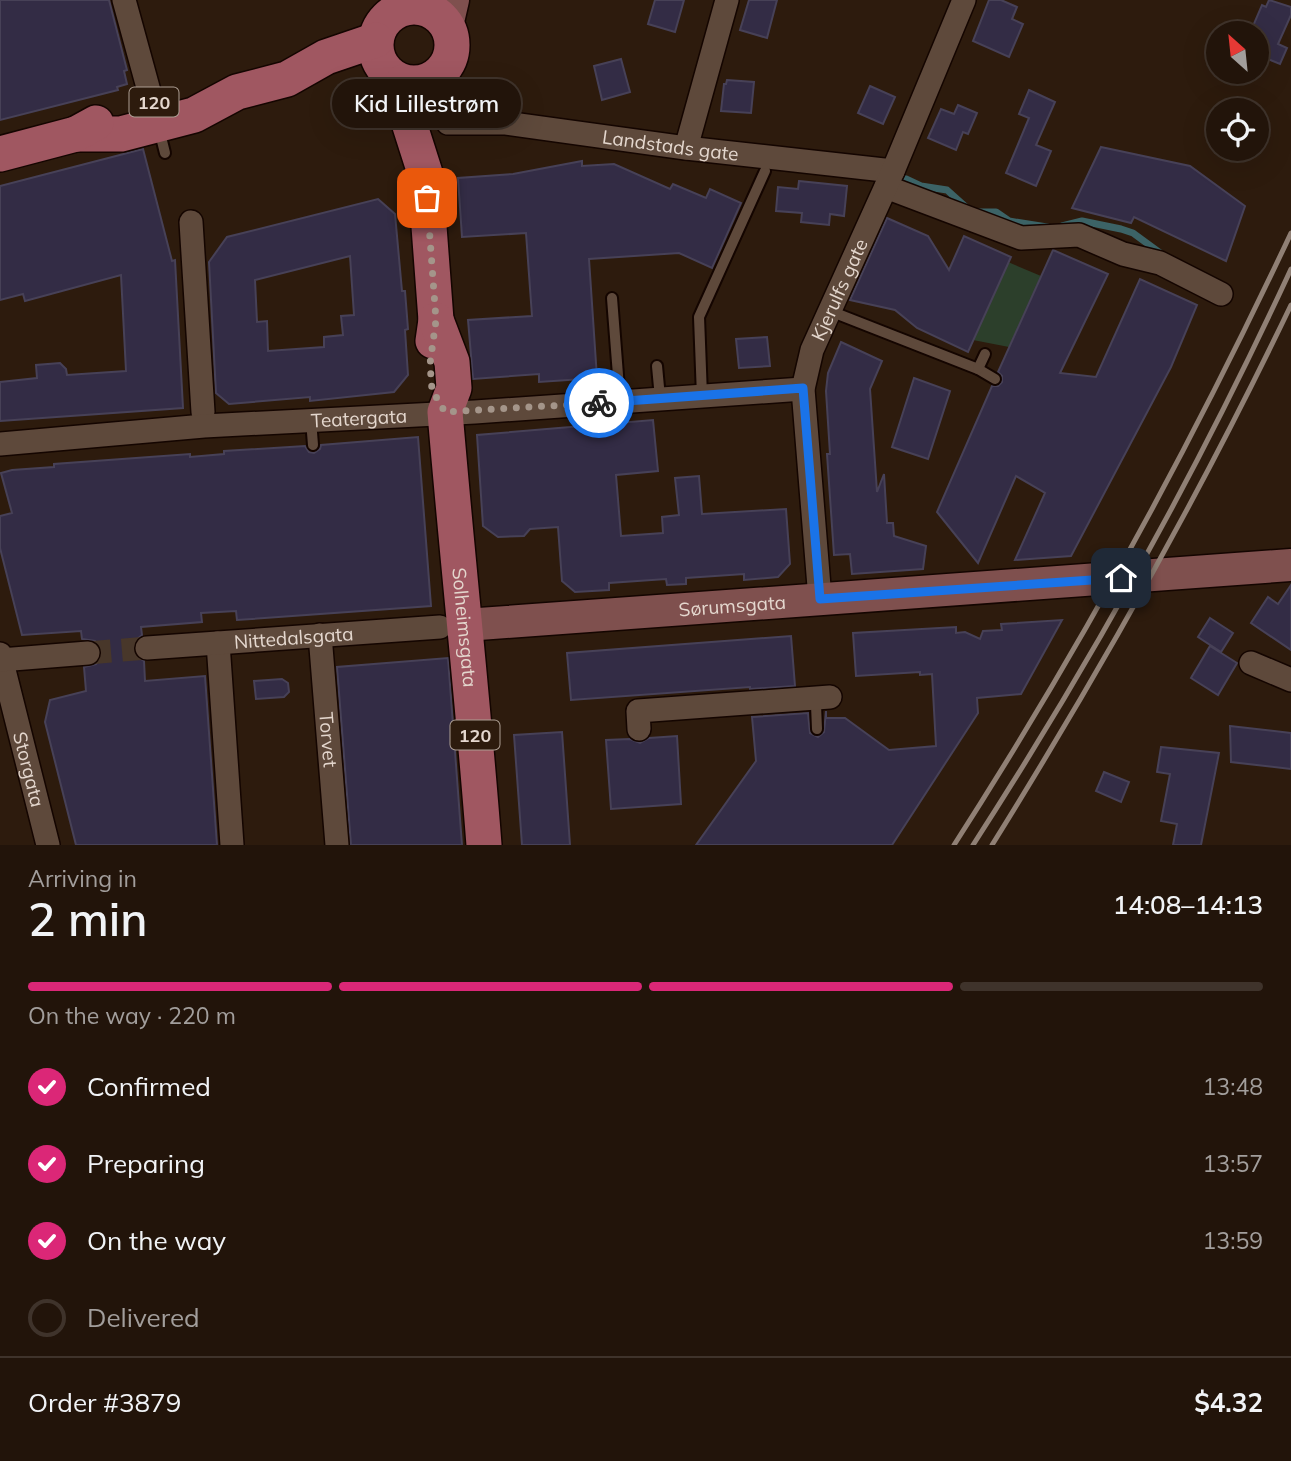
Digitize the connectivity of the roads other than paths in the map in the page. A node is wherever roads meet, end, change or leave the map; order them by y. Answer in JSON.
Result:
{"nodes":[{"id":1,"x":124,"y":0,"type":"edge"},
{"id":2,"x":727,"y":0,"type":"edge"},
{"id":3,"x":964,"y":0,"type":"edge"},
{"id":4,"x":403,"y":4,"type":"edge"},
{"id":5,"x":450,"y":13,"type":"edge"},
{"id":6,"x":399,"y":67,"type":"junction"},
{"id":7,"x":448,"y":123,"type":"dead end"},
{"id":8,"x":158,"y":126,"type":"junction"},
{"id":9,"x":685,"y":148,"type":"junction"},
{"id":10,"x":0,"y":154,"type":"edge"},
{"id":11,"x":765,"y":170,"type":"dead end"},
{"id":12,"x":890,"y":179,"type":"junction"},
{"id":13,"x":191,"y":222,"type":"dead end"},
{"id":14,"x":1221,"y":294,"type":"dead end"},
{"id":15,"x":612,"y":298,"type":"dead end"},
{"id":16,"x":830,"y":311,"type":"junction"},
{"id":17,"x":985,"y":354,"type":"dead end"},
{"id":18,"x":657,"y":366,"type":"dead end"},
{"id":19,"x":978,"y":369,"type":"junction"},
{"id":20,"x":995,"y":379,"type":"dead end"},
{"id":21,"x":803,"y":388,"type":"junction"},
{"id":22,"x":702,"y":396,"type":"junction"},
{"id":23,"x":660,"y":398,"type":"junction"},
{"id":24,"x":620,"y":401,"type":"junction"},
{"id":25,"x":203,"y":412,"type":"dead end"},
{"id":26,"x":445,"y":412,"type":"junction"},
{"id":27,"x":311,"y":419,"type":"junction"},
{"id":28,"x":0,"y":444,"type":"edge"},
{"id":29,"x":313,"y":445,"type":"dead end"},
{"id":30,"x":1291,"y":565,"type":"edge"},
{"id":31,"x":820,"y":599,"type":"junction"},
{"id":32,"x":452,"y":626,"type":"junction"},
{"id":33,"x":320,"y":635,"type":"junction"},
{"id":34,"x":218,"y":643,"type":"junction"},
{"id":35,"x":147,"y":649,"type":"tunnel mouth"},
{"id":36,"x":88,"y":653,"type":"tunnel mouth"},
{"id":37,"x":1,"y":658,"type":"edge"},
{"id":38,"x":1251,"y":663,"type":"dead end"},
{"id":39,"x":1291,"y":680,"type":"edge"},
{"id":40,"x":830,"y":697,"type":"joint"},
{"id":41,"x":639,"y":729,"type":"dead end"},
{"id":42,"x":817,"y":729,"type":"dead end"},
{"id":43,"x":48,"y":845,"type":"edge"},
{"id":44,"x":232,"y":845,"type":"edge"},
{"id":45,"x":337,"y":845,"type":"edge"},
{"id":46,"x":484,"y":845,"type":"edge"}],
"edges":[{"from":1,"to":8,"type":"street"},
{"from":2,"to":9,"type":"street"},
{"from":3,"to":12,"type":"street","name":"Kjerulfs gate"},
{"from":4,"to":5,"type":"main road"},
{"from":4,"to":6,"type":"main road"},
{"from":5,"to":6,"type":"main road"},
{"from":6,"to":8,"type":"main road","number":"120"},
{"from":6,"to":26,"type":"main road","name":"Solheimsgata","number":"120"},
{"from":7,"to":9,"type":"street","name":"Landstads gate"},
{"from":8,"to":10,"type":"main road","number":"120"},
{"from":9,"to":12,"type":"street","name":"Landstads gate"},
{"from":11,"to":22,"type":"lane"},
{"from":12,"to":14,"type":"street","name":"Landstads gate"},
{"from":12,"to":16,"type":"street","name":"Kjerulfs gate"},
{"from":13,"to":25,"type":"street"},
{"from":15,"to":24,"type":"lane"},
{"from":16,"to":19,"type":"lane"},
{"from":16,"to":21,"type":"street","name":"Kjerulfs gate"},
{"from":17,"to":19,"type":"lane"},
{"from":18,"to":23,"type":"lane"},
{"from":19,"to":20,"type":"lane"},
{"from":21,"to":22,"type":"street","name":"Teatergata"},
{"from":21,"to":31,"type":"street","name":"Kjerulfs gate"},
{"from":22,"to":23,"type":"street","name":"Teatergata"},
{"from":23,"to":24,"type":"street","name":"Teatergata"},
{"from":24,"to":26,"type":"street","name":"Teatergata"},
{"from":26,"to":27,"type":"street","name":"Teatergata"},
{"from":26,"to":32,"type":"main road","name":"Solheimsgata","number":"120"},
{"from":27,"to":28,"type":"street","name":"Teatergata"},
{"from":27,"to":29,"type":"lane"},
{"from":30,"to":31,"type":"main road","name":"Sørumsgata"},
{"from":31,"to":32,"type":"main road","name":"Sørumsgata"},
{"from":32,"to":33,"type":"street","name":"Nittedalsgata"},
{"from":32,"to":46,"type":"main road","name":"Solheimsgata","number":"120"},
{"from":33,"to":34,"type":"street","name":"Nittedalsgata"},
{"from":33,"to":45,"type":"street","name":"Torvet"},
{"from":34,"to":35,"type":"street","name":"Nittedalsgata"},
{"from":34,"to":44,"type":"street"},
{"from":36,"to":37,"type":"street"},
{"from":37,"to":43,"type":"street","name":"Storgata"},
{"from":38,"to":39,"type":"street"},
{"from":40,"to":41,"type":"street"},
{"from":40,"to":42,"type":"lane"}]}
